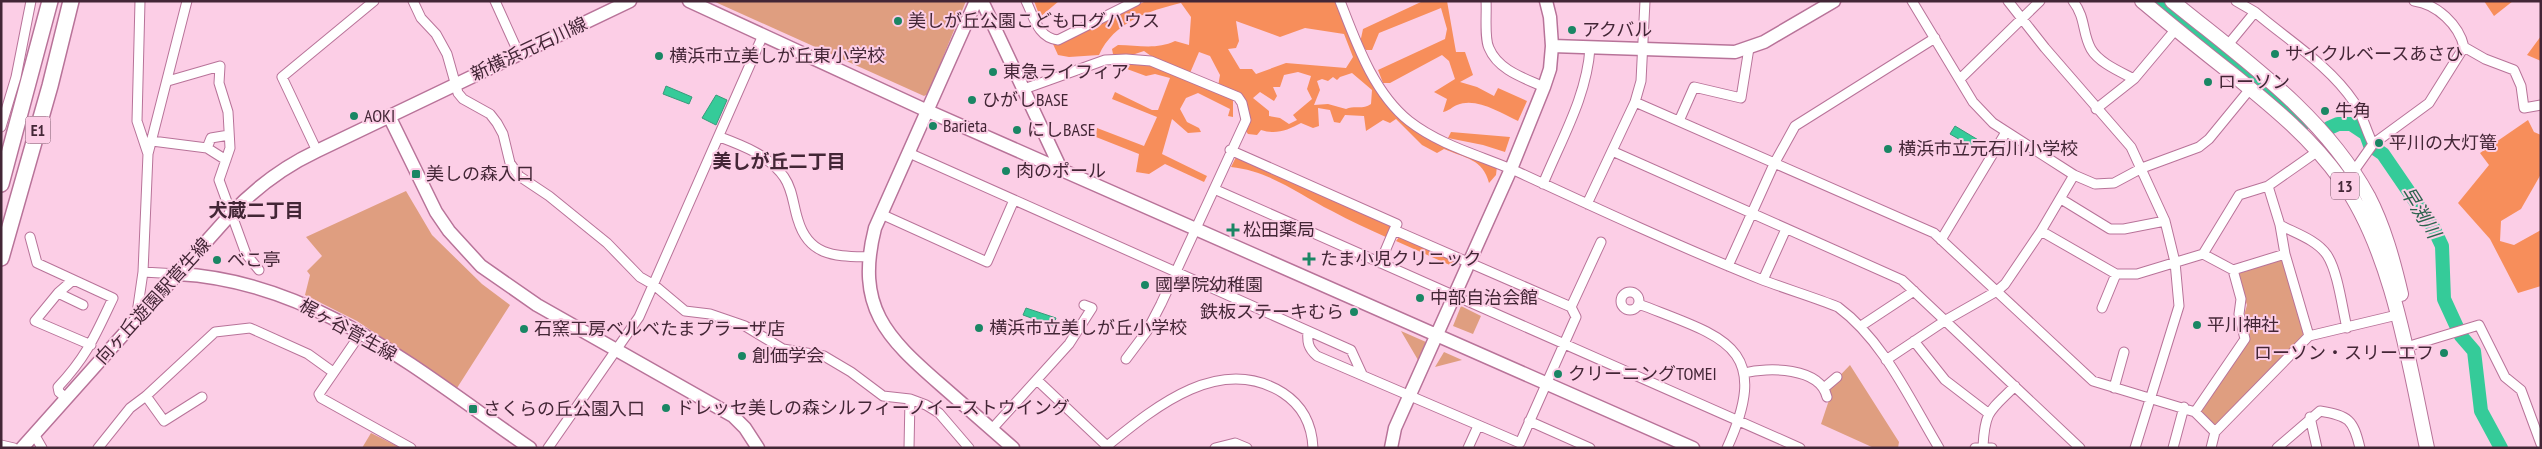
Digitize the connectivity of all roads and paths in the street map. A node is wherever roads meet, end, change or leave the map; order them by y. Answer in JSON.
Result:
{"nodes":[{"id":1,"x":31,"y":1,"type":"edge"},
{"id":2,"x":50,"y":1,"type":"edge"},
{"id":3,"x":71,"y":1,"type":"edge"},
{"id":4,"x":140,"y":1,"type":"edge"},
{"id":5,"x":186,"y":1,"type":"edge"},
{"id":6,"x":374,"y":1,"type":"edge"},
{"id":7,"x":413,"y":1,"type":"edge"},
{"id":8,"x":494,"y":1,"type":"edge"},
{"id":9,"x":630,"y":1,"type":"edge"},
{"id":10,"x":689,"y":1,"type":"edge"},
{"id":11,"x":976,"y":1,"type":"edge"},
{"id":12,"x":982,"y":1,"type":"edge"},
{"id":13,"x":1026,"y":1,"type":"edge"},
{"id":14,"x":1136,"y":1,"type":"edge"},
{"id":15,"x":1340,"y":1,"type":"edge"},
{"id":16,"x":1486,"y":1,"type":"edge"},
{"id":17,"x":1546,"y":1,"type":"edge"},
{"id":18,"x":1646,"y":1,"type":"edge"},
{"id":19,"x":1834,"y":1,"type":"edge"},
{"id":20,"x":1912,"y":1,"type":"edge"},
{"id":21,"x":2008,"y":1,"type":"edge"},
{"id":22,"x":2040,"y":1,"type":"edge"},
{"id":23,"x":2073,"y":1,"type":"edge"},
{"id":24,"x":2142,"y":1,"type":"edge"},
{"id":25,"x":2172,"y":1,"type":"edge"},
{"id":26,"x":2236,"y":1,"type":"edge"},
{"id":27,"x":2414,"y":1,"type":"edge"},
{"id":28,"x":2255,"y":12,"type":"junction"},
{"id":29,"x":2021,"y":18,"type":"junction"},
{"id":30,"x":2176,"y":29,"type":"junction"},
{"id":31,"x":764,"y":35,"type":"junction"},
{"id":32,"x":1935,"y":38,"type":"junction"},
{"id":33,"x":1552,"y":46,"type":"junction"},
{"id":34,"x":2227,"y":46,"type":"junction"},
{"id":35,"x":2464,"y":47,"type":"junction"},
{"id":36,"x":1590,"y":48,"type":"junction"},
{"id":37,"x":1749,"y":48,"type":"junction"},
{"id":38,"x":1644,"y":50,"type":"junction"},
{"id":39,"x":519,"y":54,"type":"junction"},
{"id":40,"x":1960,"y":79,"type":"junction"},
{"id":41,"x":2134,"y":80,"type":"junction"},
{"id":42,"x":168,"y":81,"type":"junction"},
{"id":43,"x":455,"y":84,"type":"junction"},
{"id":44,"x":1544,"y":88,"type":"junction"},
{"id":45,"x":1024,"y":89,"type":"junction"},
{"id":46,"x":2250,"y":89,"type":"junction"},
{"id":47,"x":428,"y":97,"type":"joint"},
{"id":48,"x":1635,"y":102,"type":"junction"},
{"id":49,"x":2541,"y":105,"type":"edge"},
{"id":50,"x":2096,"y":108,"type":"junction"},
{"id":51,"x":927,"y":110,"type":"junction"},
{"id":52,"x":389,"y":116,"type":"junction"},
{"id":53,"x":1679,"y":121,"type":"junction"},
{"id":54,"x":1,"y":127,"type":"edge"},
{"id":55,"x":2006,"y":132,"type":"junction"},
{"id":56,"x":230,"y":135,"type":"junction"},
{"id":57,"x":720,"y":137,"type":"junction"},
{"id":58,"x":152,"y":141,"type":"junction"},
{"id":59,"x":206,"y":148,"type":"junction"},
{"id":60,"x":2371,"y":148,"type":"junction"},
{"id":61,"x":317,"y":150,"type":"junction"},
{"id":62,"x":1230,"y":150,"type":"junction"},
{"id":63,"x":2318,"y":151,"type":"junction"},
{"id":64,"x":1612,"y":152,"type":"junction"},
{"id":65,"x":908,"y":153,"type":"junction"},
{"id":66,"x":148,"y":154,"type":"junction"},
{"id":67,"x":226,"y":160,"type":"junction"},
{"id":68,"x":1774,"y":164,"type":"junction"},
{"id":69,"x":1060,"y":167,"type":"junction"},
{"id":70,"x":2142,"y":168,"type":"junction"},
{"id":71,"x":1511,"y":169,"type":"junction"},
{"id":72,"x":2074,"y":175,"type":"junction"},
{"id":73,"x":2348,"y":177,"type":"junction"},
{"id":74,"x":1,"y":184,"type":"edge"},
{"id":75,"x":1543,"y":184,"type":"junction"},
{"id":76,"x":2268,"y":186,"type":"junction"},
{"id":77,"x":1214,"y":189,"type":"junction"},
{"id":78,"x":2061,"y":199,"type":"junction"},
{"id":79,"x":1014,"y":200,"type":"junction"},
{"id":80,"x":1587,"y":204,"type":"junction"},
{"id":81,"x":230,"y":214,"type":"junction"},
{"id":82,"x":881,"y":214,"type":"junction"},
{"id":83,"x":1750,"y":215,"type":"junction"},
{"id":84,"x":2165,"y":220,"type":"junction"},
{"id":85,"x":2280,"y":225,"type":"junction"},
{"id":86,"x":1196,"y":229,"type":"junction"},
{"id":87,"x":1786,"y":229,"type":"junction"},
{"id":88,"x":1394,"y":230,"type":"junction"},
{"id":89,"x":2041,"y":231,"type":"junction"},
{"id":90,"x":30,"y":237,"type":"dead end"},
{"id":91,"x":1941,"y":240,"type":"junction"},
{"id":92,"x":1600,"y":242,"type":"dead end"},
{"id":93,"x":2203,"y":254,"type":"junction"},
{"id":94,"x":2285,"y":254,"type":"junction"},
{"id":95,"x":868,"y":257,"type":"junction"},
{"id":96,"x":1,"y":258,"type":"edge"},
{"id":97,"x":1468,"y":262,"type":"junction"},
{"id":98,"x":2176,"y":262,"type":"junction"},
{"id":99,"x":1380,"y":263,"type":"junction"},
{"id":100,"x":1728,"y":266,"type":"junction"},
{"id":101,"x":258,"y":270,"type":"dead end"},
{"id":102,"x":2233,"y":270,"type":"junction"},
{"id":103,"x":143,"y":272,"type":"junction"},
{"id":104,"x":1176,"y":272,"type":"junction"},
{"id":105,"x":178,"y":274,"type":"junction"},
{"id":106,"x":2116,"y":274,"type":"junction"},
{"id":107,"x":73,"y":280,"type":"junction"},
{"id":108,"x":1762,"y":280,"type":"junction"},
{"id":109,"x":654,"y":285,"type":"junction"},
{"id":110,"x":1914,"y":290,"type":"junction"},
{"id":111,"x":1997,"y":291,"type":"junction"},
{"id":112,"x":58,"y":293,"type":"junction"},
{"id":113,"x":1453,"y":295,"type":"junction"},
{"id":114,"x":1467,"y":301,"type":"dead end"},
{"id":115,"x":1639,"y":304,"type":"dead end"},
{"id":116,"x":83,"y":305,"type":"dead end"},
{"id":117,"x":1084,"y":305,"type":"dead end"},
{"id":118,"x":1571,"y":307,"type":"junction"},
{"id":119,"x":2102,"y":308,"type":"dead end"},
{"id":120,"x":2397,"y":315,"type":"junction"},
{"id":121,"x":136,"y":320,"type":"junction"},
{"id":122,"x":1946,"y":320,"type":"junction"},
{"id":123,"x":1861,"y":326,"type":"junction"},
{"id":124,"x":2347,"y":328,"type":"junction"},
{"id":125,"x":1308,"y":331,"type":"junction"},
{"id":126,"x":361,"y":333,"type":"junction"},
{"id":127,"x":1437,"y":334,"type":"junction"},
{"id":128,"x":2309,"y":336,"type":"junction"},
{"id":129,"x":1914,"y":341,"type":"junction"},
{"id":130,"x":91,"y":345,"type":"junction"},
{"id":131,"x":1563,"y":345,"type":"junction"},
{"id":132,"x":2412,"y":345,"type":"junction"},
{"id":133,"x":616,"y":349,"type":"junction"},
{"id":134,"x":2124,"y":352,"type":"dead end"},
{"id":135,"x":1126,"y":359,"type":"dead end"},
{"id":136,"x":1886,"y":360,"type":"junction"},
{"id":137,"x":333,"y":372,"type":"junction"},
{"id":138,"x":1744,"y":373,"type":"junction"},
{"id":139,"x":1362,"y":374,"type":"junction"},
{"id":140,"x":1837,"y":377,"type":"dead end"},
{"id":141,"x":1037,"y":380,"type":"junction"},
{"id":142,"x":1546,"y":383,"type":"junction"},
{"id":143,"x":2015,"y":386,"type":"junction"},
{"id":144,"x":2114,"y":388,"type":"junction"},
{"id":145,"x":1410,"y":395,"type":"junction"},
{"id":146,"x":146,"y":396,"type":"junction"},
{"id":147,"x":66,"y":398,"type":"junction"},
{"id":148,"x":202,"y":398,"type":"dead end"},
{"id":149,"x":910,"y":399,"type":"junction"},
{"id":150,"x":2151,"y":400,"type":"junction"},
{"id":151,"x":2184,"y":407,"type":"junction"},
{"id":152,"x":2195,"y":412,"type":"junction"},
{"id":153,"x":1988,"y":413,"type":"junction"},
{"id":154,"x":2530,"y":414,"type":"junction"},
{"id":155,"x":2541,"y":416,"type":"edge"},
{"id":156,"x":2310,"y":418,"type":"junction"},
{"id":157,"x":1530,"y":421,"type":"junction"},
{"id":158,"x":1738,"y":422,"type":"junction"},
{"id":159,"x":1478,"y":426,"type":"junction"},
{"id":160,"x":992,"y":430,"type":"junction"},
{"id":161,"x":2215,"y":432,"type":"junction"},
{"id":162,"x":34,"y":434,"type":"junction"},
{"id":163,"x":2541,"y":444,"type":"edge"},
{"id":164,"x":1,"y":445,"type":"edge"},
{"id":165,"x":1108,"y":447,"type":"edge"},
{"id":166,"x":1983,"y":447,"type":"edge"},
{"id":167,"x":14,"y":448,"type":"edge"},
{"id":168,"x":22,"y":448,"type":"edge"},
{"id":169,"x":42,"y":448,"type":"edge"},
{"id":170,"x":98,"y":448,"type":"edge"},
{"id":171,"x":411,"y":448,"type":"edge"},
{"id":172,"x":530,"y":448,"type":"edge"},
{"id":173,"x":548,"y":448,"type":"edge"},
{"id":174,"x":758,"y":448,"type":"edge"},
{"id":175,"x":910,"y":448,"type":"edge"},
{"id":176,"x":969,"y":448,"type":"edge"},
{"id":177,"x":1013,"y":448,"type":"edge"},
{"id":178,"x":1215,"y":448,"type":"edge"},
{"id":179,"x":1247,"y":448,"type":"edge"},
{"id":180,"x":1313,"y":448,"type":"edge"},
{"id":181,"x":1390,"y":448,"type":"edge"},
{"id":182,"x":1468,"y":448,"type":"edge"},
{"id":183,"x":1590,"y":448,"type":"edge"},
{"id":184,"x":1693,"y":448,"type":"edge"},
{"id":185,"x":1727,"y":448,"type":"edge"},
{"id":186,"x":1800,"y":448,"type":"edge"},
{"id":187,"x":1939,"y":448,"type":"edge"},
{"id":188,"x":2080,"y":448,"type":"edge"},
{"id":189,"x":2135,"y":448,"type":"edge"},
{"id":190,"x":2173,"y":448,"type":"edge"},
{"id":191,"x":2211,"y":448,"type":"edge"},
{"id":192,"x":2277,"y":448,"type":"edge"},
{"id":193,"x":2317,"y":448,"type":"edge"},
{"id":194,"x":2360,"y":448,"type":"edge"},
{"id":195,"x":2427,"y":448,"type":"edge"},
{"id":196,"x":2436,"y":448,"type":"edge"}],
"edges":[{"from":1,"to":54,"type":"street"},
{"from":2,"to":74,"type":"highway","number":"E1"},
{"from":3,"to":96,"type":"highway","number":"E1"},
{"from":4,"to":66,"type":"street"},
{"from":5,"to":42,"type":"street"},
{"from":6,"to":61,"type":"street"},
{"from":7,"to":43,"type":"street"},
{"from":8,"to":39,"type":"street"},
{"from":9,"to":39,"type":"street","name":"新横浜元石川線"},
{"from":10,"to":31,"type":"street"},
{"from":11,"to":51,"type":"street"},
{"from":12,"to":45,"type":"street"},
{"from":13,"to":14,"type":"street"},
{"from":15,"to":71,"type":"street"},
{"from":16,"to":44,"type":"street"},
{"from":17,"to":33,"type":"street"},
{"from":18,"to":38,"type":"street"},
{"from":19,"to":37,"type":"street"},
{"from":20,"to":32,"type":"street"},
{"from":21,"to":29,"type":"street"},
{"from":22,"to":29,"type":"street"},
{"from":23,"to":41,"type":"street"},
{"from":24,"to":30,"type":"main road","number":"13"},
{"from":25,"to":34,"type":"main road","number":"13"},
{"from":26,"to":28,"type":"street"},
{"from":27,"to":35,"type":"street"},
{"from":28,"to":34,"type":"street"},
{"from":28,"to":60,"type":"street"},
{"from":29,"to":40,"type":"street"},
{"from":29,"to":50,"type":"street"},
{"from":30,"to":41,"type":"street"},
{"from":30,"to":46,"type":"main road","number":"13"},
{"from":31,"to":51,"type":"street"},
{"from":31,"to":57,"type":"street"},
{"from":32,"to":40,"type":"street"},
{"from":32,"to":68,"type":"street"},
{"from":33,"to":36,"type":"street"},
{"from":33,"to":44,"type":"street"},
{"from":34,"to":73,"type":"main road","number":"13"},
{"from":35,"to":49,"type":"street"},
{"from":35,"to":60,"type":"street"},
{"from":36,"to":38,"type":"street"},
{"from":36,"to":75,"type":"street"},
{"from":37,"to":38,"type":"street"},
{"from":37,"to":53,"type":"street"},
{"from":38,"to":48,"type":"street"},
{"from":39,"to":43,"type":"street","name":"新横浜元石川線"},
{"from":40,"to":55,"type":"street"},
{"from":41,"to":50,"type":"street"},
{"from":42,"to":56,"type":"street"},
{"from":42,"to":58,"type":"street"},
{"from":43,"to":47,"type":"street","name":"新横浜元石川線"},
{"from":43,"to":109,"type":"street"},
{"from":44,"to":71,"type":"street"},
{"from":45,"to":62,"type":"street"},
{"from":45,"to":69,"type":"street"},
{"from":46,"to":63,"type":"main road","number":"13"},
{"from":46,"to":70,"type":"street"},
{"from":47,"to":52,"type":"street","name":"向ヶ丘遊園駅菅生線"},
{"from":48,"to":53,"type":"street"},
{"from":48,"to":64,"type":"street"},
{"from":50,"to":70,"type":"street"},
{"from":51,"to":65,"type":"street"},
{"from":51,"to":69,"type":"street"},
{"from":52,"to":61,"type":"street","name":"向ヶ丘遊園駅菅生線"},
{"from":52,"to":133,"type":"street"},
{"from":53,"to":68,"type":"street"},
{"from":55,"to":72,"type":"street"},
{"from":55,"to":91,"type":"street"},
{"from":56,"to":59,"type":"street"},
{"from":56,"to":67,"type":"street"},
{"from":57,"to":95,"type":"street"},
{"from":57,"to":109,"type":"street"},
{"from":58,"to":59,"type":"street"},
{"from":58,"to":66,"type":"street"},
{"from":59,"to":67,"type":"street"},
{"from":60,"to":73,"type":"street"},
{"from":61,"to":81,"type":"street","name":"向ヶ丘遊園駅菅生線"},
{"from":62,"to":77,"type":"street"},
{"from":62,"to":88,"type":"street"},
{"from":63,"to":73,"type":"main road","number":"13"},
{"from":63,"to":76,"type":"street"},
{"from":64,"to":80,"type":"street"},
{"from":64,"to":83,"type":"street"},
{"from":65,"to":79,"type":"street"},
{"from":65,"to":82,"type":"street"},
{"from":66,"to":103,"type":"street"},
{"from":67,"to":81,"type":"street"},
{"from":68,"to":83,"type":"street"},
{"from":68,"to":91,"type":"street"},
{"from":69,"to":86,"type":"street"},
{"from":70,"to":72,"type":"street"},
{"from":70,"to":84,"type":"street"},
{"from":71,"to":75,"type":"street"},
{"from":71,"to":97,"type":"street"},
{"from":72,"to":78,"type":"street"},
{"from":73,"to":120,"type":"main road","number":"13"},
{"from":73,"to":132,"type":"main road","number":"13"},
{"from":75,"to":80,"type":"street"},
{"from":76,"to":85,"type":"street"},
{"from":76,"to":93,"type":"street"},
{"from":77,"to":86,"type":"street"},
{"from":77,"to":99,"type":"street"},
{"from":78,"to":84,"type":"street"},
{"from":78,"to":89,"type":"street"},
{"from":79,"to":82,"type":"street"},
{"from":79,"to":104,"type":"street"},
{"from":80,"to":100,"type":"street"},
{"from":81,"to":101,"type":"street"},
{"from":81,"to":105,"type":"street","name":"向ヶ丘遊園駅菅生線"},
{"from":82,"to":95,"type":"street"},
{"from":83,"to":87,"type":"street"},
{"from":83,"to":100,"type":"street"},
{"from":84,"to":98,"type":"street"},
{"from":85,"to":94,"type":"street"},
{"from":85,"to":124,"type":"street"},
{"from":86,"to":104,"type":"street"},
{"from":86,"to":127,"type":"street"},
{"from":87,"to":108,"type":"street"},
{"from":87,"to":110,"type":"street"},
{"from":88,"to":97,"type":"street"},
{"from":88,"to":99,"type":"street"},
{"from":89,"to":106,"type":"street"},
{"from":89,"to":111,"type":"street"},
{"from":90,"to":107,"type":"street"},
{"from":91,"to":111,"type":"street"},
{"from":92,"to":118,"type":"street"},
{"from":93,"to":98,"type":"street"},
{"from":93,"to":102,"type":"street"},
{"from":94,"to":102,"type":"street"},
{"from":94,"to":128,"type":"street"},
{"from":95,"to":160,"type":"street"},
{"from":97,"to":113,"type":"street"},
{"from":97,"to":118,"type":"street"},
{"from":98,"to":106,"type":"street"},
{"from":98,"to":150,"type":"street"},
{"from":99,"to":113,"type":"street"},
{"from":100,"to":108,"type":"street"},
{"from":102,"to":152,"type":"street"},
{"from":103,"to":105,"type":"street","name":"梶ヶ谷菅生線"},
{"from":103,"to":121,"type":"street"},
{"from":104,"to":125,"type":"street"},
{"from":104,"to":135,"type":"street"},
{"from":105,"to":121,"type":"street","name":"向ヶ丘遊園駅菅生線"},
{"from":105,"to":126,"type":"street","name":"梶ヶ谷菅生線"},
{"from":106,"to":119,"type":"street"},
{"from":107,"to":112,"type":"street"},
{"from":107,"to":130,"type":"street"},
{"from":108,"to":123,"type":"street"},
{"from":109,"to":133,"type":"street"},
{"from":109,"to":149,"type":"street"},
{"from":110,"to":122,"type":"street"},
{"from":110,"to":123,"type":"street"},
{"from":111,"to":122,"type":"street"},
{"from":111,"to":144,"type":"street"},
{"from":112,"to":116,"type":"street"},
{"from":112,"to":130,"type":"street"},
{"from":113,"to":127,"type":"street"},
{"from":114,"to":131,"type":"street"},
{"from":115,"to":138,"type":"street"},
{"from":117,"to":141,"type":"street"},
{"from":118,"to":131,"type":"street"},
{"from":120,"to":124,"type":"street"},
{"from":120,"to":195,"type":"main road","number":"13"},
{"from":121,"to":147,"type":"street","name":"向ヶ丘遊園駅菅生線"},
{"from":122,"to":129,"type":"street"},
{"from":122,"to":143,"type":"street"},
{"from":123,"to":136,"type":"street"},
{"from":124,"to":128,"type":"street"},
{"from":125,"to":139,"type":"street"},
{"from":125,"to":139,"type":"street"},
{"from":126,"to":137,"type":"street"},
{"from":126,"to":172,"type":"street","name":"梶ヶ谷菅生線"},
{"from":127,"to":142,"type":"street"},
{"from":127,"to":145,"type":"street"},
{"from":128,"to":161,"type":"street"},
{"from":129,"to":136,"type":"street"},
{"from":129,"to":153,"type":"street"},
{"from":130,"to":147,"type":"street"},
{"from":131,"to":142,"type":"street"},
{"from":131,"to":158,"type":"street"},
{"from":132,"to":154,"type":"street"},
{"from":132,"to":196,"type":"main road","number":"13"},
{"from":133,"to":173,"type":"street"},
{"from":133,"to":174,"type":"street"},
{"from":134,"to":144,"type":"street"},
{"from":136,"to":187,"type":"street"},
{"from":137,"to":146,"type":"street"},
{"from":137,"to":171,"type":"street"},
{"from":138,"to":140,"type":"street"},
{"from":138,"to":158,"type":"street"},
{"from":139,"to":145,"type":"street"},
{"from":141,"to":160,"type":"street"},
{"from":141,"to":165,"type":"street"},
{"from":142,"to":157,"type":"street"},
{"from":142,"to":184,"type":"street"},
{"from":143,"to":153,"type":"street"},
{"from":143,"to":188,"type":"street"},
{"from":144,"to":150,"type":"street"},
{"from":145,"to":159,"type":"street"},
{"from":145,"to":181,"type":"street"},
{"from":146,"to":148,"type":"street"},
{"from":146,"to":170,"type":"street"},
{"from":147,"to":162,"type":"street","name":"向ヶ丘遊園駅菅生線"},
{"from":149,"to":175,"type":"street"},
{"from":149,"to":176,"type":"street"},
{"from":150,"to":151,"type":"street"},
{"from":150,"to":189,"type":"street"},
{"from":151,"to":152,"type":"street"},
{"from":151,"to":190,"type":"street"},
{"from":152,"to":161,"type":"street"},
{"from":153,"to":166,"type":"street"},
{"from":154,"to":155,"type":"street"},
{"from":154,"to":163,"type":"street"},
{"from":156,"to":192,"type":"street"},
{"from":156,"to":193,"type":"street"},
{"from":156,"to":194,"type":"street"},
{"from":157,"to":159,"type":"street"},
{"from":157,"to":183,"type":"street"},
{"from":158,"to":185,"type":"street"},
{"from":158,"to":186,"type":"street"},
{"from":159,"to":182,"type":"street"},
{"from":160,"to":177,"type":"street"},
{"from":161,"to":191,"type":"street"},
{"from":162,"to":168,"type":"street","name":"向ヶ丘遊園駅菅生線"},
{"from":162,"to":169,"type":"street"},
{"from":164,"to":167,"type":"street"},
{"from":165,"to":180,"type":"street"},
{"from":178,"to":179,"type":"street"}]}
